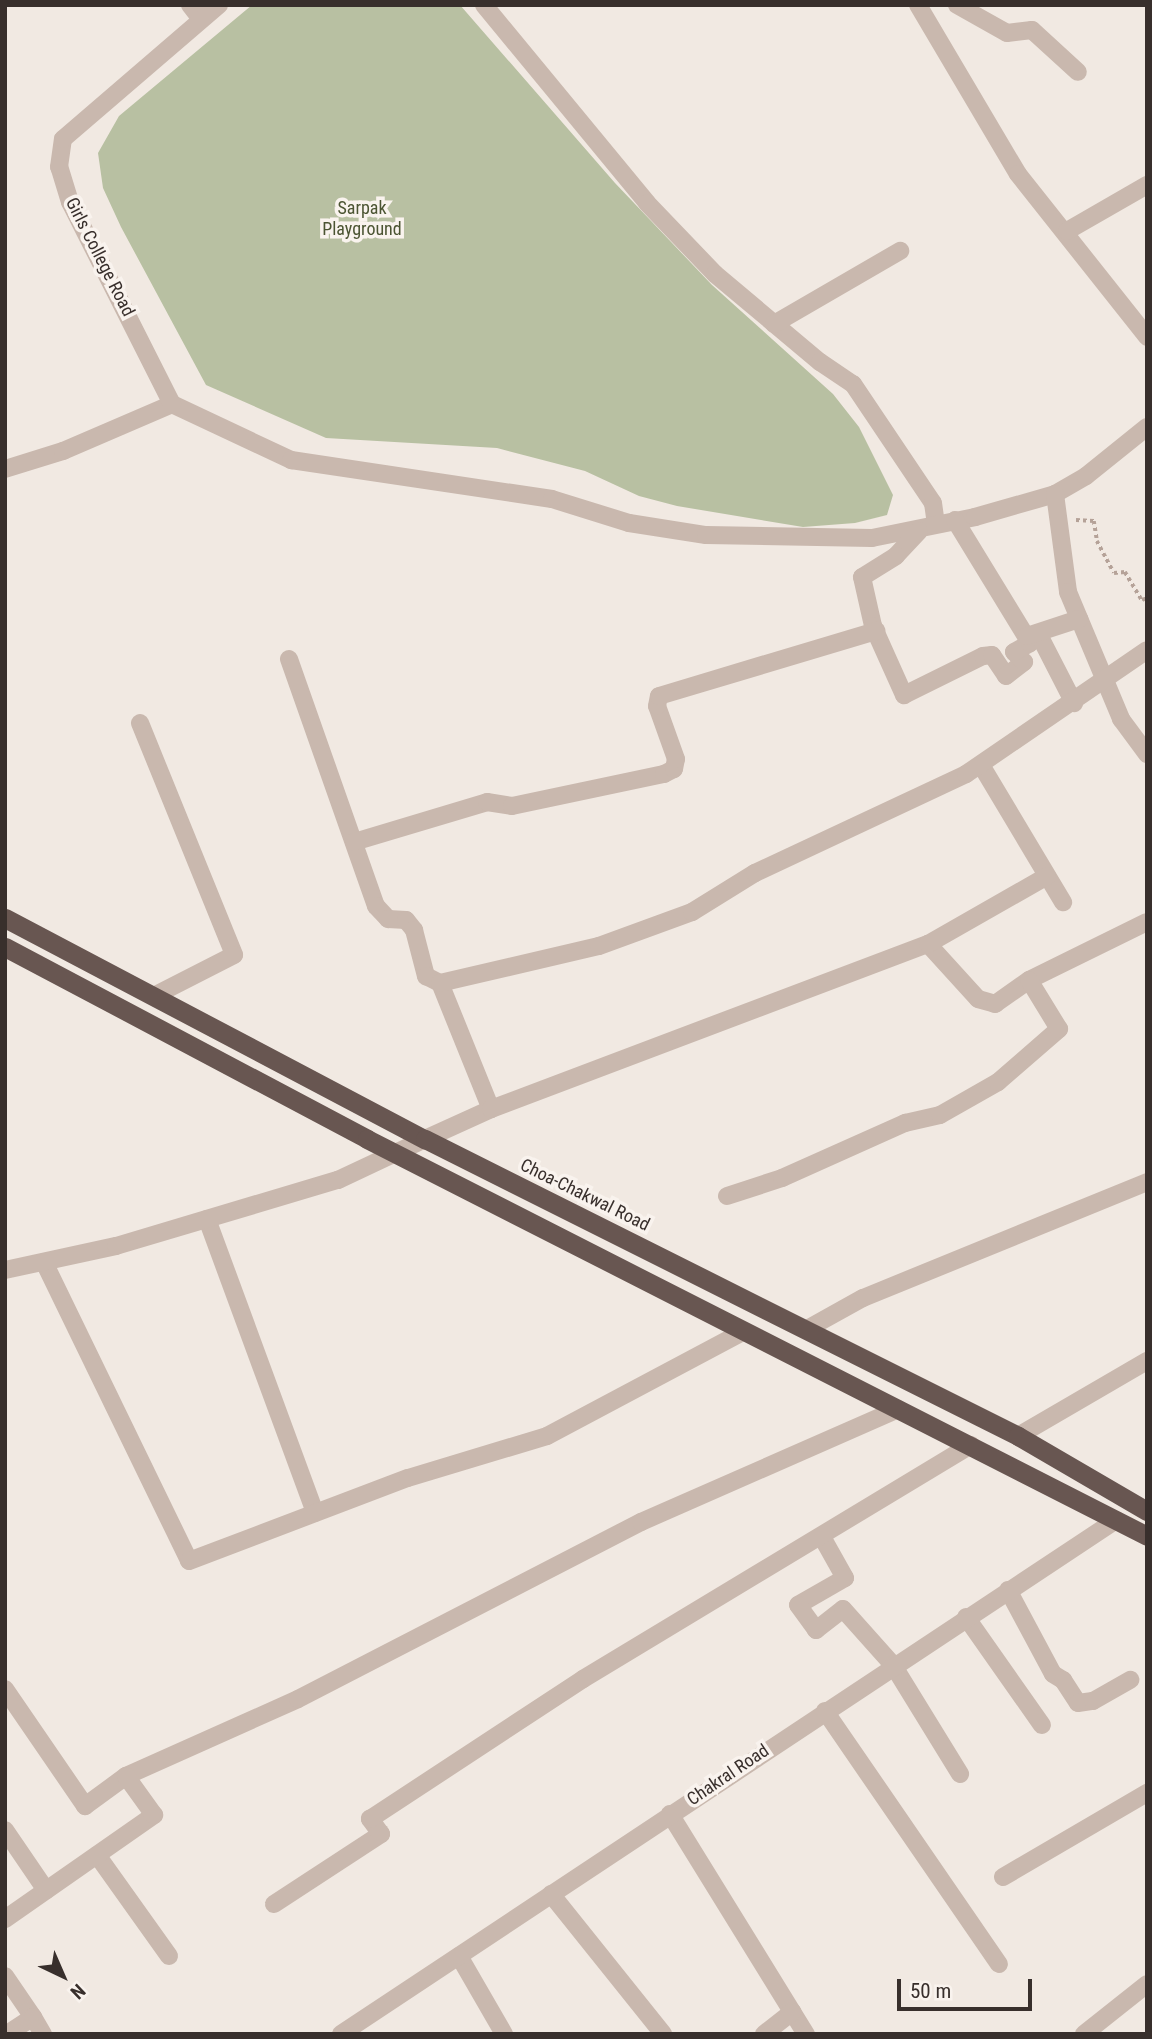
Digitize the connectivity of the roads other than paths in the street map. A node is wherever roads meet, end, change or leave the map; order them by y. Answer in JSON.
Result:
{"nodes":[{"id":1,"x":219,"y":5,"type":"edge"},
{"id":2,"x":484,"y":5,"type":"edge"},
{"id":3,"x":918,"y":5,"type":"edge"},
{"id":4,"x":957,"y":5,"type":"edge"},
{"id":5,"x":195,"y":12,"type":"edge"},
{"id":6,"x":1078,"y":72,"type":"dead end"},
{"id":7,"x":1147,"y":185,"type":"edge"},
{"id":8,"x":1067,"y":231,"type":"junction"},
{"id":9,"x":900,"y":251,"type":"dead end"},
{"id":10,"x":774,"y":324,"type":"junction"},
{"id":11,"x":1147,"y":338,"type":"edge"},
{"id":12,"x":172,"y":404,"type":"junction"},
{"id":13,"x":1147,"y":427,"type":"edge"},
{"id":14,"x":5,"y":469,"type":"edge"},
{"id":15,"x":1055,"y":494,"type":"junction"},
{"id":16,"x":955,"y":520,"type":"junction"},
{"id":17,"x":927,"y":527,"type":"junction"},
{"id":18,"x":1079,"y":619,"type":"junction"},
{"id":19,"x":876,"y":631,"type":"junction"},
{"id":20,"x":1032,"y":635,"type":"junction"},
{"id":21,"x":1147,"y":650,"type":"edge"},
{"id":22,"x":289,"y":659,"type":"dead end"},
{"id":23,"x":1104,"y":683,"type":"junction"},
{"id":24,"x":1074,"y":703,"type":"junction"},
{"id":25,"x":140,"y":723,"type":"dead end"},
{"id":26,"x":1147,"y":754,"type":"edge"},
{"id":27,"x":981,"y":765,"type":"junction"},
{"id":28,"x":355,"y":842,"type":"junction"},
{"id":29,"x":1047,"y":876,"type":"junction"},
{"id":30,"x":1063,"y":902,"type":"dead end"},
{"id":31,"x":5,"y":918,"type":"edge"},
{"id":32,"x":1147,"y":922,"type":"edge"},
{"id":33,"x":928,"y":944,"type":"junction"},
{"id":34,"x":5,"y":947,"type":"edge"},
{"id":35,"x":1029,"y":980,"type":"junction"},
{"id":36,"x":440,"y":983,"type":"junction"},
{"id":37,"x":156,"y":995,"type":"junction"},
{"id":38,"x":491,"y":1109,"type":"junction"},
{"id":39,"x":425,"y":1139,"type":"junction"},
{"id":40,"x":395,"y":1153,"type":"junction"},
{"id":41,"x":1147,"y":1182,"type":"edge"},
{"id":42,"x":727,"y":1196,"type":"dead end"},
{"id":43,"x":207,"y":1219,"type":"junction"},
{"id":44,"x":44,"y":1262,"type":"junction"},
{"id":45,"x":5,"y":1270,"type":"edge"},
{"id":46,"x":807,"y":1329,"type":"junction"},
{"id":47,"x":743,"y":1332,"type":"junction"},
{"id":48,"x":1147,"y":1361,"type":"edge"},
{"id":49,"x":898,"y":1409,"type":"junction"},
{"id":50,"x":1018,"y":1436,"type":"junction"},
{"id":51,"x":971,"y":1445,"type":"junction"},
{"id":52,"x":1144,"y":1507,"type":"edge"},
{"id":53,"x":315,"y":1513,"type":"junction"},
{"id":54,"x":1116,"y":1520,"type":"junction"},
{"id":55,"x":1147,"y":1536,"type":"edge"},
{"id":56,"x":822,"y":1537,"type":"junction"},
{"id":57,"x":1008,"y":1590,"type":"junction"},
{"id":58,"x":966,"y":1617,"type":"junction"},
{"id":59,"x":893,"y":1665,"type":"junction"},
{"id":60,"x":1130,"y":1680,"type":"dead end"},
{"id":61,"x":5,"y":1689,"type":"edge"},
{"id":62,"x":825,"y":1711,"type":"junction"},
{"id":63,"x":1042,"y":1725,"type":"dead end"},
{"id":64,"x":960,"y":1774,"type":"dead end"},
{"id":65,"x":126,"y":1776,"type":"junction"},
{"id":66,"x":1147,"y":1793,"type":"edge"},
{"id":67,"x":670,"y":1815,"type":"junction"},
{"id":68,"x":5,"y":1830,"type":"edge"},
{"id":69,"x":97,"y":1855,"type":"junction"},
{"id":70,"x":1003,"y":1877,"type":"dead end"},
{"id":71,"x":46,"y":1891,"type":"junction"},
{"id":72,"x":551,"y":1895,"type":"junction"},
{"id":73,"x":274,"y":1904,"type":"dead end"},
{"id":74,"x":5,"y":1919,"type":"edge"},
{"id":75,"x":169,"y":1956,"type":"dead end"},
{"id":76,"x":460,"y":1956,"type":"junction"},
{"id":77,"x":999,"y":1964,"type":"dead end"},
{"id":78,"x":5,"y":1976,"type":"edge"},
{"id":79,"x":1147,"y":1984,"type":"edge"},
{"id":80,"x":792,"y":2012,"type":"junction"},
{"id":81,"x":33,"y":2017,"type":"junction"},
{"id":82,"x":7,"y":2034,"type":"edge"},
{"id":83,"x":43,"y":2034,"type":"edge"},
{"id":84,"x":341,"y":2034,"type":"edge"},
{"id":85,"x":504,"y":2034,"type":"edge"},
{"id":86,"x":663,"y":2034,"type":"edge"},
{"id":87,"x":764,"y":2034,"type":"edge"},
{"id":88,"x":806,"y":2034,"type":"edge"},
{"id":89,"x":1084,"y":2034,"type":"edge"}],
"edges":[{"from":1,"to":5,"type":"street","name":"Girls College Road"},
{"from":2,"to":10,"type":"street"},
{"from":3,"to":8,"type":"street"},
{"from":4,"to":6,"type":"street"},
{"from":5,"to":12,"type":"street","name":"Girls College Road"},
{"from":7,"to":8,"type":"street"},
{"from":8,"to":11,"type":"street"},
{"from":9,"to":10,"type":"street"},
{"from":10,"to":17,"type":"street"},
{"from":12,"to":14,"type":"street"},
{"from":12,"to":17,"type":"street"},
{"from":13,"to":15,"type":"street"},
{"from":15,"to":16,"type":"street"},
{"from":15,"to":18,"type":"street"},
{"from":16,"to":17,"type":"street"},
{"from":16,"to":20,"type":"street"},
{"from":17,"to":19,"type":"street"},
{"from":18,"to":20,"type":"street"},
{"from":18,"to":23,"type":"street"},
{"from":19,"to":20,"type":"street"},
{"from":19,"to":28,"type":"street"},
{"from":20,"to":24,"type":"street"},
{"from":21,"to":23,"type":"street"},
{"from":22,"to":28,"type":"street"},
{"from":23,"to":24,"type":"street"},
{"from":23,"to":26,"type":"street"},
{"from":24,"to":27,"type":"street"},
{"from":25,"to":37,"type":"street"},
{"from":27,"to":29,"type":"street"},
{"from":27,"to":36,"type":"street"},
{"from":28,"to":36,"type":"street"},
{"from":29,"to":30,"type":"street"},
{"from":29,"to":33,"type":"street"},
{"from":31,"to":37,"type":"highway","name":"Choa-Chakwal Road"},
{"from":32,"to":35,"type":"street"},
{"from":33,"to":35,"type":"street"},
{"from":33,"to":38,"type":"street"},
{"from":34,"to":40,"type":"highway"},
{"from":35,"to":42,"type":"street"},
{"from":36,"to":38,"type":"street"},
{"from":37,"to":39,"type":"highway","name":"Choa-Chakwal Road"},
{"from":38,"to":39,"type":"street"},
{"from":39,"to":40,"type":"street"},
{"from":39,"to":46,"type":"highway","name":"Choa-Chakwal Road"},
{"from":40,"to":43,"type":"street"},
{"from":40,"to":47,"type":"highway"},
{"from":41,"to":46,"type":"street"},
{"from":43,"to":44,"type":"street"},
{"from":43,"to":53,"type":"street"},
{"from":44,"to":45,"type":"street"},
{"from":44,"to":53,"type":"street"},
{"from":46,"to":50,"type":"highway","name":"Choa-Chakwal Road"},
{"from":47,"to":49,"type":"highway"},
{"from":47,"to":53,"type":"street"},
{"from":48,"to":50,"type":"street"},
{"from":49,"to":51,"type":"highway"},
{"from":49,"to":65,"type":"street"},
{"from":50,"to":52,"type":"highway","name":"Choa-Chakwal Road"},
{"from":51,"to":54,"type":"highway"},
{"from":51,"to":56,"type":"street"},
{"from":54,"to":55,"type":"highway"},
{"from":54,"to":57,"type":"street","name":"Chakral Road"},
{"from":56,"to":59,"type":"street"},
{"from":56,"to":73,"type":"street"},
{"from":57,"to":58,"type":"street","name":"Chakral Road"},
{"from":57,"to":60,"type":"street"},
{"from":58,"to":59,"type":"street","name":"Chakral Road"},
{"from":58,"to":63,"type":"street"},
{"from":59,"to":62,"type":"street","name":"Chakral Road"},
{"from":59,"to":64,"type":"street"},
{"from":61,"to":65,"type":"street"},
{"from":62,"to":67,"type":"street","name":"Chakral Road"},
{"from":62,"to":77,"type":"street"},
{"from":65,"to":69,"type":"street"},
{"from":66,"to":70,"type":"street"},
{"from":67,"to":72,"type":"street","name":"Chakral Road"},
{"from":67,"to":80,"type":"street"},
{"from":68,"to":71,"type":"street"},
{"from":69,"to":71,"type":"street"},
{"from":69,"to":75,"type":"street"},
{"from":71,"to":74,"type":"street"},
{"from":72,"to":76,"type":"street","name":"Chakral Road"},
{"from":72,"to":86,"type":"street"},
{"from":76,"to":84,"type":"street","name":"Chakral Road"},
{"from":76,"to":85,"type":"street"},
{"from":78,"to":81,"type":"street"},
{"from":79,"to":89,"type":"street"},
{"from":80,"to":87,"type":"street"},
{"from":80,"to":88,"type":"street"},
{"from":81,"to":82,"type":"street"},
{"from":81,"to":83,"type":"street"}]}
